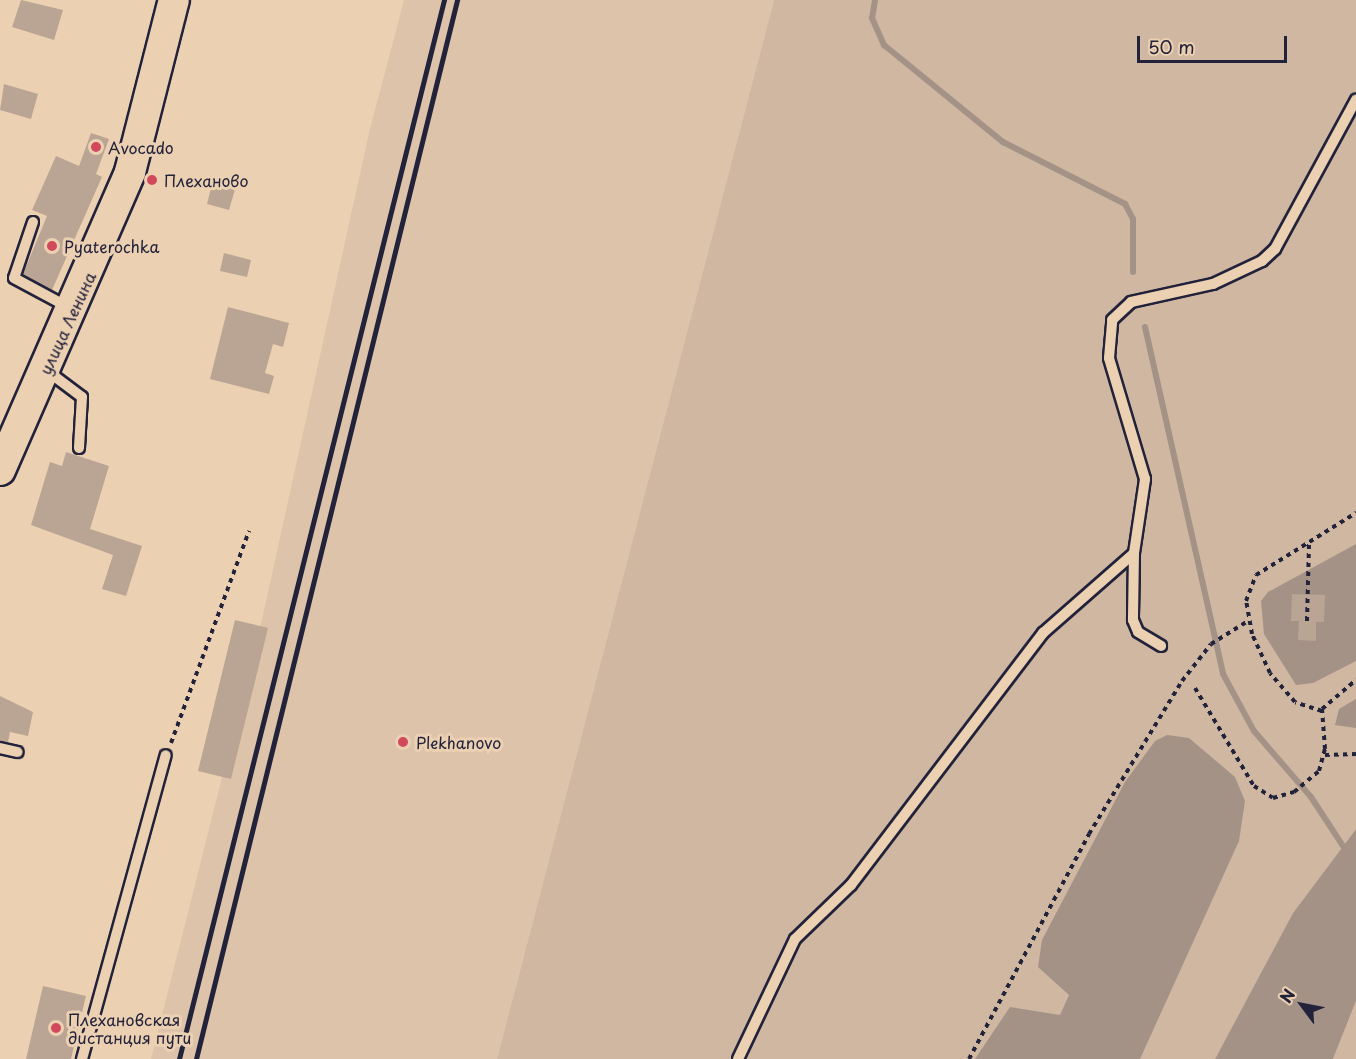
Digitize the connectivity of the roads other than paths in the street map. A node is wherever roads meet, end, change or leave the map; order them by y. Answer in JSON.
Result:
{"nodes":[{"id":1,"x":174,"y":0,"type":"edge"},
{"id":2,"x":1356,"y":100,"type":"edge"},
{"id":3,"x":33,"y":222,"type":"dead end"},
{"id":4,"x":73,"y":310,"type":"junction"},
{"id":5,"x":46,"y":369,"type":"junction"},
{"id":6,"x":79,"y":448,"type":"dead end"},
{"id":7,"x":0,"y":470,"type":"edge"},
{"id":8,"x":1134,"y":553,"type":"junction"},
{"id":9,"x":1161,"y":646,"type":"dead end"},
{"id":10,"x":0,"y":748,"type":"edge"},
{"id":11,"x":18,"y":752,"type":"dead end"},
{"id":12,"x":166,"y":755,"type":"road end"},
{"id":13,"x":82,"y":1059,"type":"edge"},
{"id":14,"x":738,"y":1059,"type":"edge"}],
"edges":[{"from":1,"to":4,"type":"main road","name":"улица Ленина"},
{"from":2,"to":8,"type":"lane"},
{"from":3,"to":4,"type":"lane"},
{"from":4,"to":5,"type":"main road","name":"улица Ленина"},
{"from":5,"to":6,"type":"lane"},
{"from":5,"to":7,"type":"main road","name":"улица Ленина"},
{"from":8,"to":9,"type":"lane"},
{"from":8,"to":14,"type":"lane"},
{"from":10,"to":11,"type":"lane"},
{"from":12,"to":13,"type":"lane"}]}
